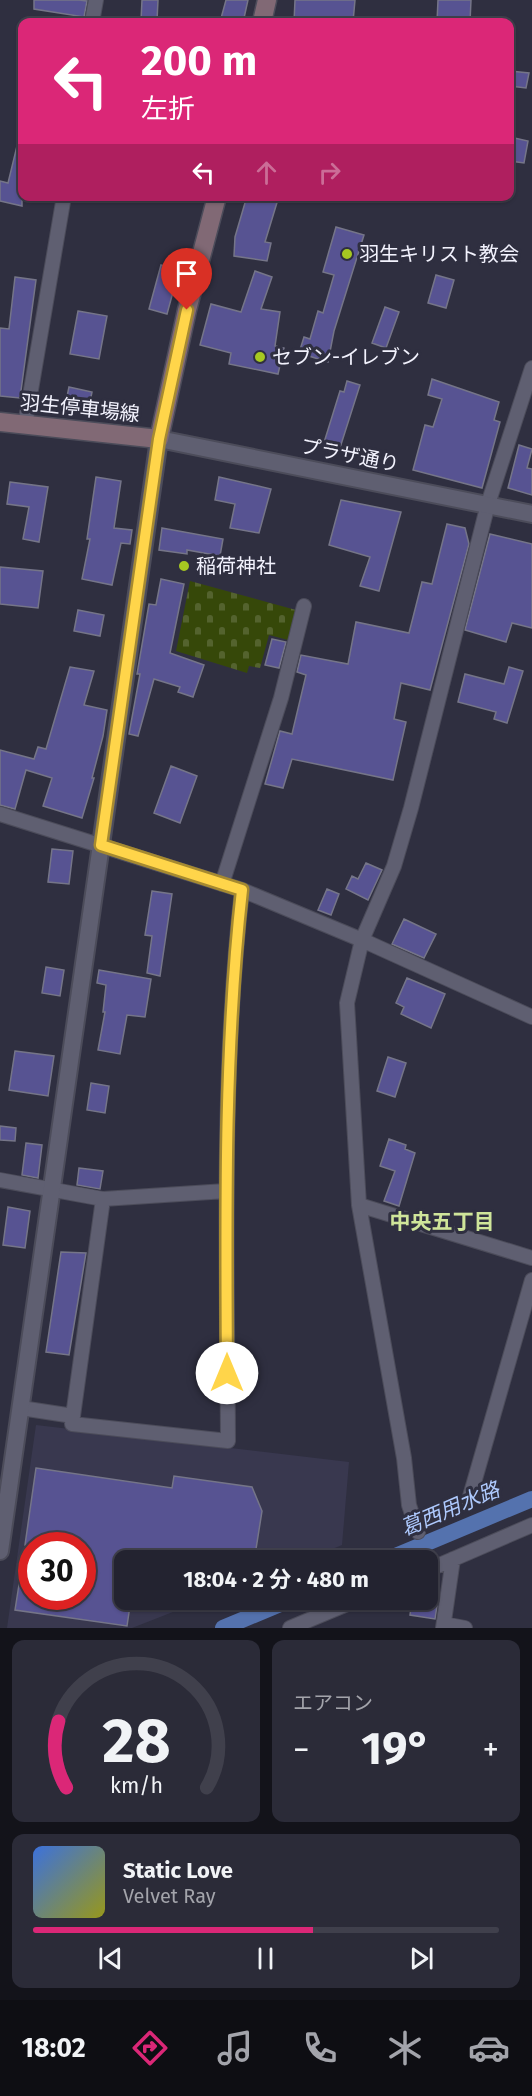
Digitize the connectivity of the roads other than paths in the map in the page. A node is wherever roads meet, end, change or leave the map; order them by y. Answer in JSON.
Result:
{"nodes":[{"id":1,"x":96,"y":0,"type":"edge"},
{"id":2,"x":267,"y":0,"type":"edge"},
{"id":3,"x":93,"y":18,"type":"edge"},
{"id":4,"x":263,"y":18,"type":"edge"},
{"id":5,"x":63,"y":201,"type":"edge"},
{"id":6,"x":216,"y":201,"type":"edge"},
{"id":7,"x":532,"y":368,"type":"edge"},
{"id":8,"x":0,"y":422,"type":"edge"},
{"id":9,"x":26,"y":425,"type":"junction"},
{"id":10,"x":159,"y":439,"type":"junction"},
{"id":11,"x":488,"y":504,"type":"junction"},
{"id":12,"x":532,"y":514,"type":"edge"},
{"id":13,"x":304,"y":606,"type":"dead end"},
{"id":14,"x":0,"y":814,"type":"edge"},
{"id":15,"x":101,"y":845,"type":"junction"},
{"id":16,"x":222,"y":884,"type":"junction"},
{"id":17,"x":242,"y":890,"type":"junction"},
{"id":18,"x":362,"y":940,"type":"junction"},
{"id":19,"x":532,"y":1016,"type":"edge"},
{"id":20,"x":0,"y":1180,"type":"edge"},
{"id":21,"x":52,"y":1190,"type":"junction"},
{"id":22,"x":226,"y":1191,"type":"junction"},
{"id":23,"x":103,"y":1199,"type":"junction"},
{"id":24,"x":359,"y":1205,"type":"junction"},
{"id":25,"x":532,"y":1258,"type":"edge"},
{"id":26,"x":532,"y":1280,"type":"edge"},
{"id":27,"x":21,"y":1408,"type":"junction"},
{"id":28,"x":73,"y":1416,"type":"junction"},
{"id":29,"x":469,"y":1500,"type":"dead end"},
{"id":30,"x":532,"y":1525,"type":"edge"},
{"id":31,"x":418,"y":1532,"type":"dead end"},
{"id":32,"x":0,"y":1551,"type":"edge"},
{"id":33,"x":453,"y":1559,"type":"junction"},
{"id":34,"x":438,"y":1566,"type":"edge"},
{"id":35,"x":333,"y":1610,"type":"edge"},
{"id":36,"x":443,"y":1626,"type":"edge"},
{"id":37,"x":290,"y":1628,"type":"edge"},
{"id":38,"x":465,"y":1628,"type":"edge"}],
"edges":[{"from":1,"to":3,"type":"street"},
{"from":2,"to":4,"type":"main road"},
{"from":5,"to":9,"type":"street"},
{"from":6,"to":10,"type":"main road","name":"羽生停車場線"},
{"from":7,"to":11,"type":"street"},
{"from":8,"to":9,"type":"main road","name":"羽生停車場線"},
{"from":9,"to":10,"type":"main road","name":"羽生停車場線"},
{"from":10,"to":11,"type":"street","name":"プラザ通り"},
{"from":10,"to":15,"type":"street"},
{"from":11,"to":12,"type":"street","name":"プラザ通り"},
{"from":11,"to":18,"type":"street"},
{"from":13,"to":16,"type":"street"},
{"from":14,"to":15,"type":"street"},
{"from":15,"to":16,"type":"street"},
{"from":15,"to":21,"type":"street"},
{"from":16,"to":17,"type":"street"},
{"from":17,"to":18,"type":"street"},
{"from":17,"to":22,"type":"street"},
{"from":18,"to":19,"type":"street"},
{"from":18,"to":24,"type":"street"},
{"from":20,"to":21,"type":"street"},
{"from":21,"to":23,"type":"street"},
{"from":21,"to":27,"type":"street"},
{"from":22,"to":23,"type":"street"},
{"from":22,"to":28,"type":"street"},
{"from":23,"to":28,"type":"street"},
{"from":24,"to":25,"type":"street"},
{"from":24,"to":31,"type":"street"},
{"from":26,"to":29,"type":"street"},
{"from":27,"to":28,"type":"street"},
{"from":27,"to":32,"type":"street"},
{"from":30,"to":33,"type":"street"},
{"from":33,"to":34,"type":"street"},
{"from":33,"to":36,"type":"street"},
{"from":35,"to":37,"type":"street"},
{"from":36,"to":38,"type":"street"}]}
